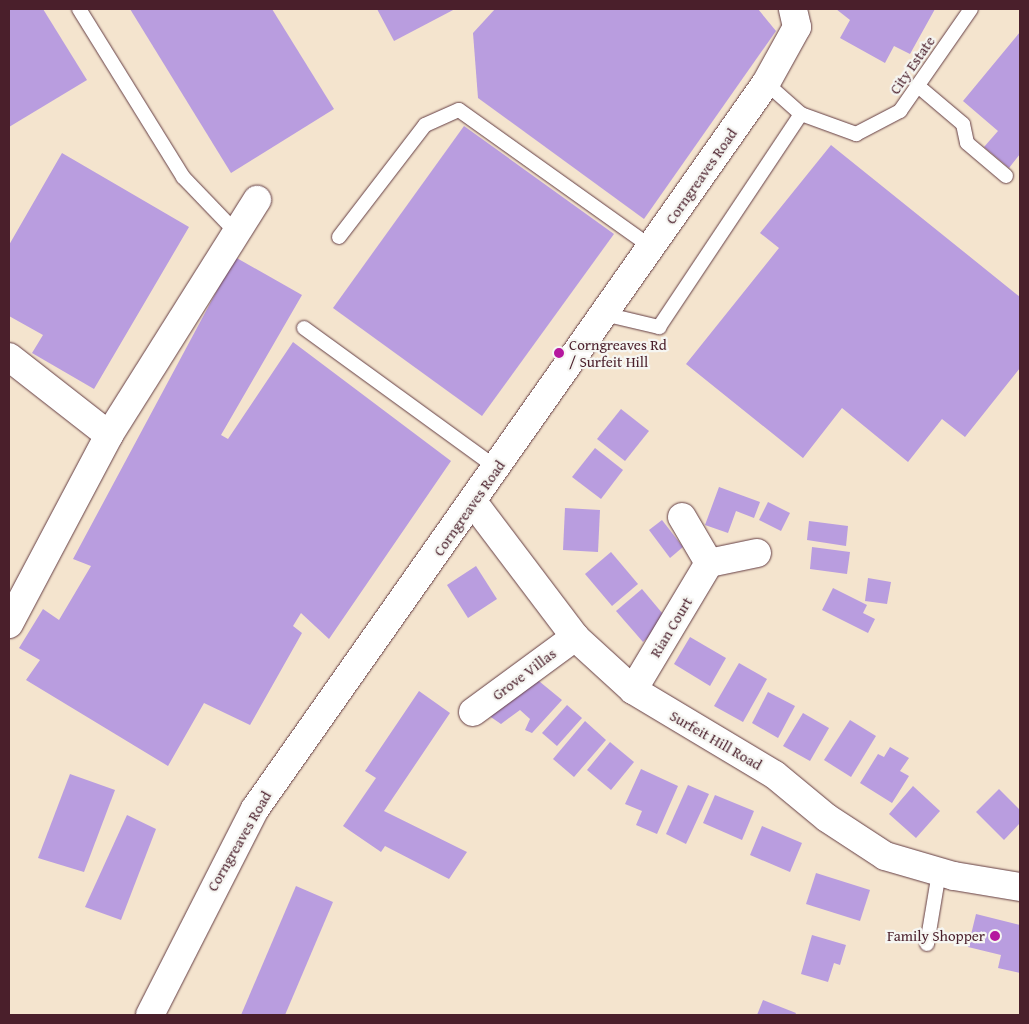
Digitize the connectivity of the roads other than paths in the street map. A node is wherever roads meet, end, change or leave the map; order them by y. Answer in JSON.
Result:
{"nodes":[{"id":1,"x":79,"y":9,"type":"edge"},
{"id":2,"x":793,"y":9,"type":"edge"},
{"id":3,"x":971,"y":9,"type":"edge"},
{"id":4,"x":766,"y":83,"type":"junction"},
{"id":5,"x":918,"y":86,"type":"junction"},
{"id":6,"x":801,"y":114,"type":"junction"},
{"id":7,"x":1006,"y":176,"type":"dead end"},
{"id":8,"x":257,"y":200,"type":"dead end"},
{"id":9,"x":236,"y":232,"type":"junction"},
{"id":10,"x":339,"y":237,"type":"dead end"},
{"id":11,"x":650,"y":247,"type":"junction"},
{"id":12,"x":604,"y":314,"type":"junction"},
{"id":13,"x":304,"y":328,"type":"dead end"},
{"id":14,"x":9,"y":357,"type":"edge"},
{"id":15,"x":109,"y":435,"type":"junction"},
{"id":16,"x":496,"y":468,"type":"junction"},
{"id":17,"x":473,"y":502,"type":"junction"},
{"id":18,"x":682,"y":516,"type":"dead end"},
{"id":19,"x":757,"y":553,"type":"dead end"},
{"id":20,"x":709,"y":563,"type":"junction"},
{"id":21,"x":9,"y":624,"type":"edge"},
{"id":22,"x":574,"y":637,"type":"junction"},
{"id":23,"x":632,"y":690,"type":"junction"},
{"id":24,"x":473,"y":712,"type":"dead end"},
{"id":25,"x":940,"y":872,"type":"junction"},
{"id":26,"x":1020,"y":887,"type":"edge"},
{"id":27,"x":927,"y":944,"type":"dead end"},
{"id":28,"x":150,"y":1015,"type":"edge"}],
"edges":[{"from":1,"to":9,"type":"lane"},
{"from":2,"to":4,"type":"street","name":"Corngreaves Road"},
{"from":3,"to":5,"type":"lane","name":"City Estate"},
{"from":4,"to":6,"type":"lane","name":"City Estate"},
{"from":4,"to":11,"type":"street","name":"Corngreaves Road"},
{"from":5,"to":6,"type":"lane","name":"City Estate"},
{"from":5,"to":7,"type":"lane"},
{"from":6,"to":12,"type":"lane"},
{"from":8,"to":9,"type":"street"},
{"from":9,"to":15,"type":"street"},
{"from":10,"to":11,"type":"lane"},
{"from":11,"to":12,"type":"street","name":"Corngreaves Road"},
{"from":12,"to":16,"type":"street","name":"Corngreaves Road"},
{"from":13,"to":16,"type":"lane"},
{"from":14,"to":15,"type":"street"},
{"from":15,"to":21,"type":"street"},
{"from":16,"to":17,"type":"street","name":"Corngreaves Road"},
{"from":17,"to":22,"type":"street","name":"Surfeit Hill Road"},
{"from":17,"to":28,"type":"street","name":"Corngreaves Road"},
{"from":18,"to":20,"type":"street"},
{"from":19,"to":20,"type":"street"},
{"from":20,"to":23,"type":"street","name":"Rian Court"},
{"from":22,"to":23,"type":"street","name":"Surfeit Hill Road"},
{"from":22,"to":24,"type":"street","name":"Grove Villas"},
{"from":23,"to":25,"type":"street","name":"Surfeit Hill Road"},
{"from":25,"to":26,"type":"street","name":"Surfeit Hill Road"},
{"from":25,"to":27,"type":"lane"}]}
